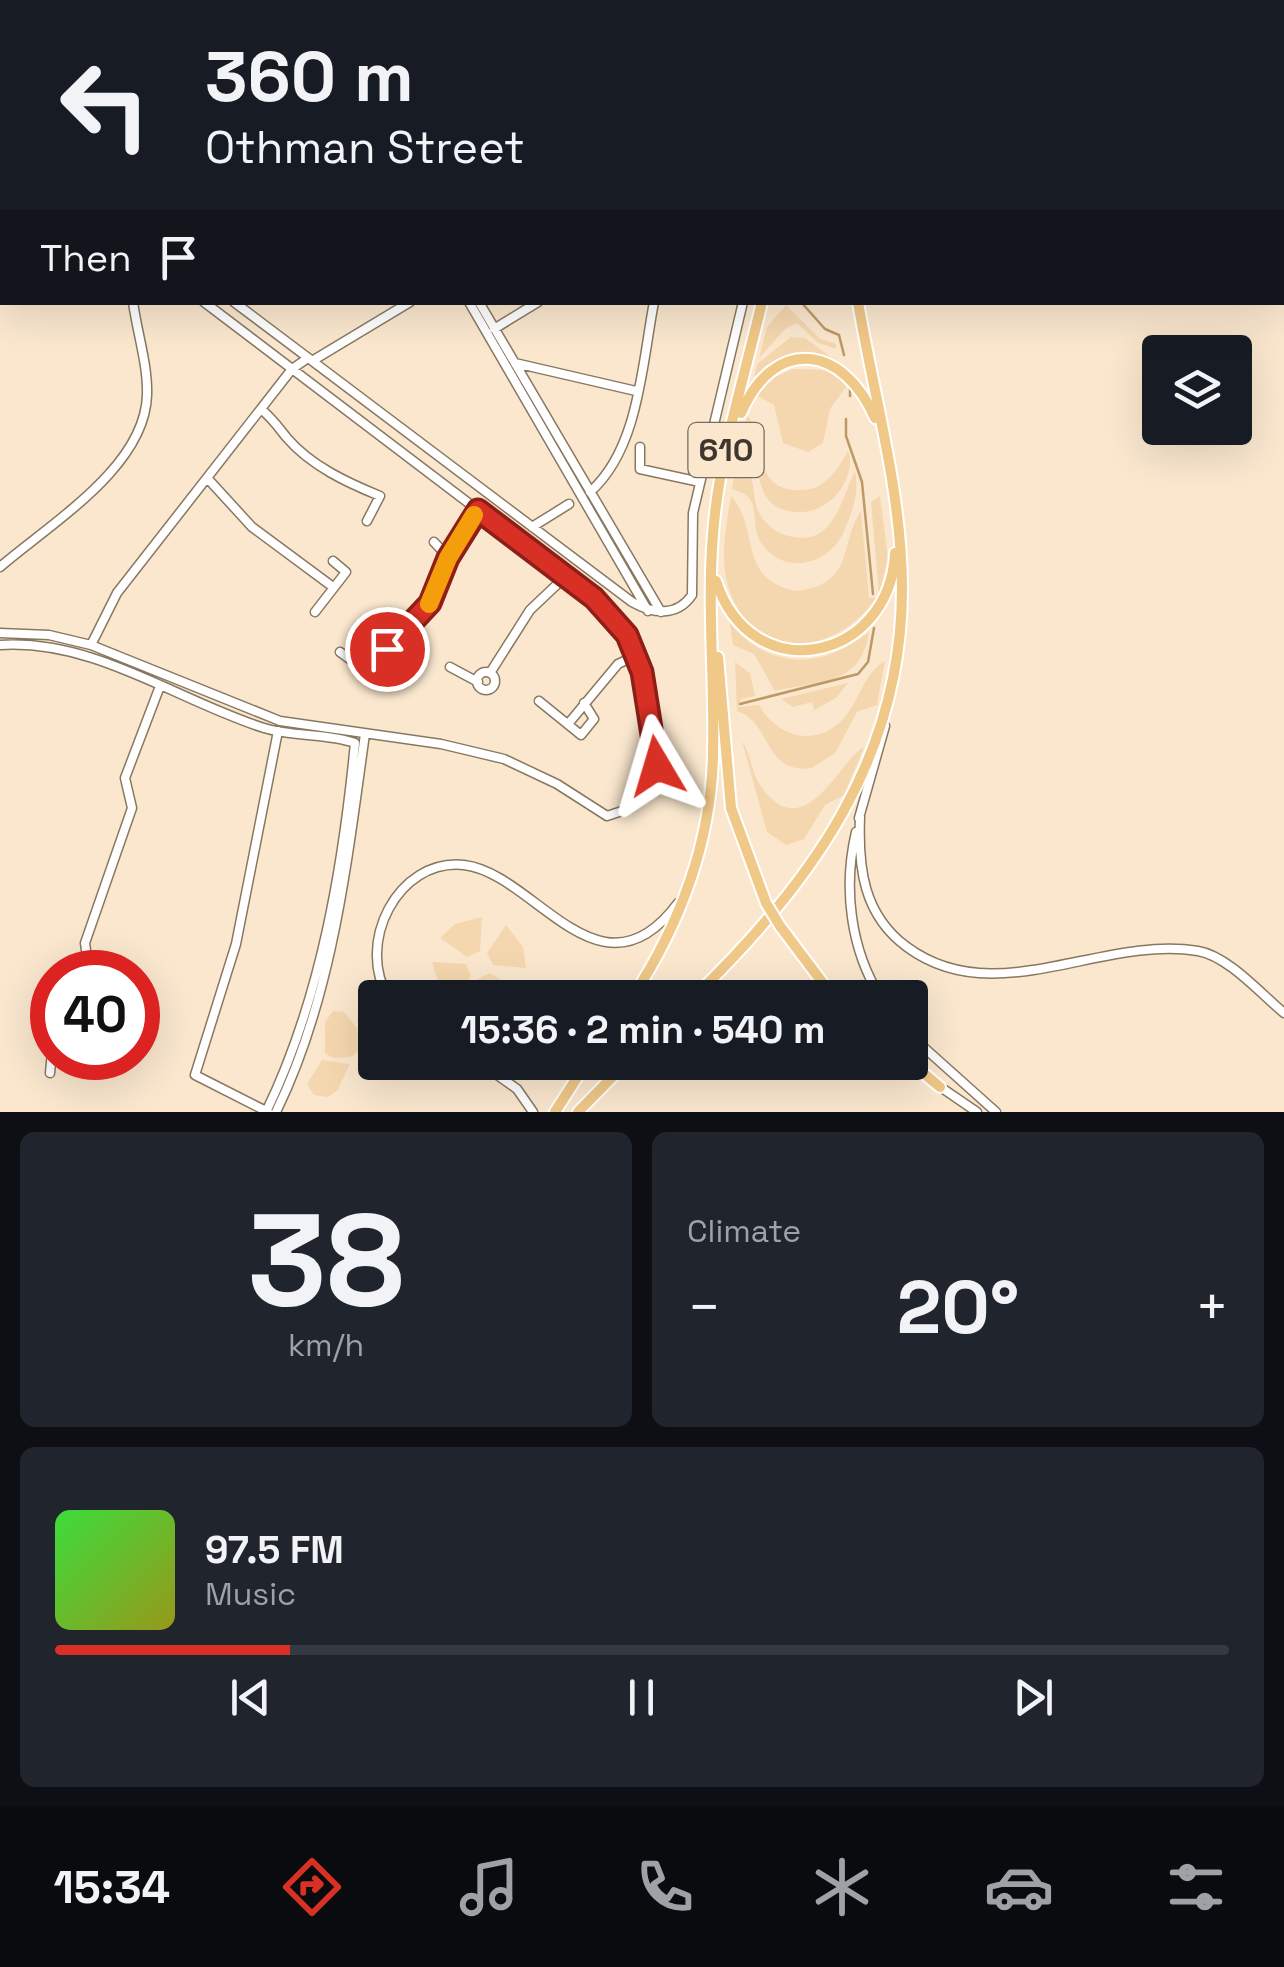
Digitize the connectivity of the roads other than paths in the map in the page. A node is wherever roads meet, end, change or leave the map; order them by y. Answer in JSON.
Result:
{"nodes":[{"id":1,"x":133,"y":305,"type":"edge"},
{"id":2,"x":208,"y":305,"type":"edge"},
{"id":3,"x":238,"y":305,"type":"edge"},
{"id":4,"x":405,"y":305,"type":"edge"},
{"id":5,"x":471,"y":305,"type":"edge"},
{"id":6,"x":481,"y":305,"type":"edge"},
{"id":7,"x":533,"y":305,"type":"edge"},
{"id":8,"x":653,"y":305,"type":"edge"},
{"id":9,"x":742,"y":305,"type":"edge"},
{"id":10,"x":761,"y":305,"type":"edge"},
{"id":11,"x":859,"y":305,"type":"edge"},
{"id":12,"x":494,"y":329,"type":"junction"},
{"id":13,"x":310,"y":360,"type":"junction"},
{"id":14,"x":515,"y":363,"type":"junction"},
{"id":15,"x":292,"y":370,"type":"junction"},
{"id":16,"x":636,"y":391,"type":"junction"},
{"id":17,"x":261,"y":409,"type":"junction"},
{"id":18,"x":547,"y":427,"type":"junction"},
{"id":19,"x":882,"y":432,"type":"junction"},
{"id":20,"x":729,"y":440,"type":"junction"},
{"id":21,"x":640,"y":447,"type":"dead end"},
{"id":22,"x":208,"y":480,"type":"junction"},
{"id":23,"x":700,"y":482,"type":"junction"},
{"id":24,"x":576,"y":487,"type":"junction"},
{"id":25,"x":590,"y":492,"type":"junction"},
{"id":26,"x":569,"y":504,"type":"junction"},
{"id":27,"x":588,"y":508,"type":"junction"},
{"id":28,"x":478,"y":510,"type":"junction"},
{"id":29,"x":367,"y":521,"type":"dead end"},
{"id":30,"x":897,"y":521,"type":"junction"},
{"id":31,"x":532,"y":527,"type":"junction"},
{"id":32,"x":434,"y":542,"type":"dead end"},
{"id":33,"x":448,"y":558,"type":"junction"},
{"id":34,"x":333,"y":561,"type":"dead end"},
{"id":35,"x":620,"y":562,"type":"junction"},
{"id":36,"x":712,"y":566,"type":"junction"},
{"id":37,"x":0,"y":567,"type":"edge"},
{"id":38,"x":566,"y":576,"type":"junction"},
{"id":39,"x":600,"y":578,"type":"junction"},
{"id":40,"x":333,"y":587,"type":"junction"},
{"id":41,"x":712,"y":601,"type":"junction"},
{"id":42,"x":648,"y":611,"type":"junction"},
{"id":43,"x":316,"y":612,"type":"dead end"},
{"id":44,"x":661,"y":612,"type":"junction"},
{"id":45,"x":0,"y":634,"type":"edge"},
{"id":46,"x":899,"y":638,"type":"junction"},
{"id":47,"x":0,"y":645,"type":"edge"},
{"id":48,"x":91,"y":646,"type":"junction"},
{"id":49,"x":340,"y":652,"type":"dead end"},
{"id":50,"x":637,"y":656,"type":"junction"},
{"id":51,"x":378,"y":663,"type":"junction"},
{"id":52,"x":450,"y":667,"type":"dead end"},
{"id":53,"x":490,"y":673,"type":"junction"},
{"id":54,"x":373,"y":676,"type":"junction"},
{"id":55,"x":478,"y":682,"type":"junction"},
{"id":56,"x":160,"y":686,"type":"junction"},
{"id":57,"x":539,"y":701,"type":"dead end"},
{"id":58,"x":582,"y":705,"type":"junction"},
{"id":59,"x":568,"y":724,"type":"junction"},
{"id":60,"x":279,"y":726,"type":"junction"},
{"id":61,"x":365,"y":734,"type":"junction"},
{"id":62,"x":860,"y":817,"type":"junction"},
{"id":63,"x":695,"y":868,"type":"junction"},
{"id":64,"x":86,"y":950,"type":"edge"},
{"id":65,"x":381,"y":980,"type":"edge"},
{"id":66,"x":643,"y":980,"type":"edge"},
{"id":67,"x":712,"y":980,"type":"edge"},
{"id":68,"x":820,"y":980,"type":"edge"},
{"id":69,"x":872,"y":980,"type":"edge"},
{"id":70,"x":1284,"y":1013,"type":"edge"},
{"id":71,"x":928,"y":1050,"type":"edge"},
{"id":72,"x":928,"y":1077,"type":"edge"},
{"id":73,"x":928,"y":1079,"type":"edge"},
{"id":74,"x":505,"y":1080,"type":"edge"},
{"id":75,"x":576,"y":1080,"type":"edge"},
{"id":76,"x":609,"y":1080,"type":"edge"},
{"id":77,"x":613,"y":1080,"type":"edge"},
{"id":78,"x":940,"y":1087,"type":"junction"},
{"id":79,"x":581,"y":1108,"type":"edge"},
{"id":80,"x":267,"y":1112,"type":"edge"},
{"id":81,"x":276,"y":1112,"type":"edge"},
{"id":82,"x":533,"y":1112,"type":"edge"},
{"id":83,"x":554,"y":1112,"type":"edge"},
{"id":84,"x":977,"y":1112,"type":"edge"},
{"id":85,"x":996,"y":1112,"type":"edge"}],
"edges":[{"from":1,"to":37,"type":"street"},
{"from":2,"to":15,"type":"street"},
{"from":3,"to":13,"type":"street"},
{"from":4,"to":13,"type":"street"},
{"from":5,"to":18,"type":"street"},
{"from":6,"to":12,"type":"street"},
{"from":7,"to":12,"type":"street"},
{"from":8,"to":16,"type":"street"},
{"from":9,"to":23,"type":"street"},
{"from":10,"to":20,"type":"main road","number":"610"},
{"from":11,"to":19,"type":"main road"},
{"from":12,"to":14,"type":"street"},
{"from":13,"to":15,"type":"street"},
{"from":13,"to":31,"type":"street"},
{"from":14,"to":16,"type":"street"},
{"from":14,"to":18,"type":"street"},
{"from":15,"to":17,"type":"street"},
{"from":15,"to":28,"type":"street"},
{"from":16,"to":25,"type":"street"},
{"from":17,"to":22,"type":"street"},
{"from":17,"to":29,"type":"street"},
{"from":18,"to":24,"type":"street"},
{"from":18,"to":25,"type":"street"},
{"from":19,"to":20,"type":"main road"},
{"from":19,"to":30,"type":"main road"},
{"from":20,"to":36,"type":"main road","number":"610"},
{"from":21,"to":23,"type":"street"},
{"from":22,"to":40,"type":"street"},
{"from":22,"to":48,"type":"street"},
{"from":23,"to":44,"type":"street"},
{"from":24,"to":26,"type":"street"},
{"from":24,"to":27,"type":"street"},
{"from":25,"to":44,"type":"street"},
{"from":26,"to":27,"type":"street"},
{"from":26,"to":31,"type":"street"},
{"from":27,"to":35,"type":"street"},
{"from":28,"to":33,"type":"street"},
{"from":28,"to":38,"type":"street"},
{"from":30,"to":36,"type":"main road"},
{"from":30,"to":46,"type":"main road"},
{"from":31,"to":39,"type":"street"},
{"from":32,"to":33,"type":"street"},
{"from":33,"to":51,"type":"street"},
{"from":34,"to":40,"type":"street"},
{"from":35,"to":39,"type":"street"},
{"from":35,"to":42,"type":"street"},
{"from":36,"to":41,"type":"main road","number":"610"},
{"from":38,"to":50,"type":"street"},
{"from":38,"to":53,"type":"street"},
{"from":39,"to":42,"type":"street"},
{"from":40,"to":43,"type":"street"},
{"from":41,"to":63,"type":"main road"},
{"from":41,"to":68,"type":"main road","bridge":true},
{"from":42,"to":44,"type":"street"},
{"from":45,"to":48,"type":"street"},
{"from":46,"to":62,"type":"street"},
{"from":46,"to":67,"type":"main road"},
{"from":47,"to":56,"type":"street"},
{"from":48,"to":60,"type":"street"},
{"from":49,"to":54,"type":"street"},
{"from":50,"to":58,"type":"street"},
{"from":50,"to":61,"type":"street"},
{"from":51,"to":54,"type":"street"},
{"from":51,"to":54,"type":"street"},
{"from":52,"to":55,"type":"street"},
{"from":53,"to":55,"type":"street"},
{"from":53,"to":55,"type":"street"},
{"from":56,"to":60,"type":"street"},
{"from":56,"to":64,"type":"street"},
{"from":57,"to":59,"type":"street"},
{"from":58,"to":59,"type":"street"},
{"from":58,"to":59,"type":"street"},
{"from":60,"to":61,"type":"street"},
{"from":60,"to":80,"type":"street"},
{"from":60,"to":80,"type":"street"},
{"from":61,"to":81,"type":"street"},
{"from":62,"to":69,"type":"street"},
{"from":62,"to":70,"type":"street"},
{"from":63,"to":65,"type":"street"},
{"from":63,"to":66,"type":"main road"},
{"from":71,"to":85,"type":"street"},
{"from":72,"to":78,"type":"main road"},
{"from":73,"to":78,"type":"street"},
{"from":74,"to":82,"type":"street"},
{"from":75,"to":83,"type":"main road"},
{"from":76,"to":79,"type":"main road"},
{"from":77,"to":79,"type":"street"},
{"from":78,"to":84,"type":"street"}]}
